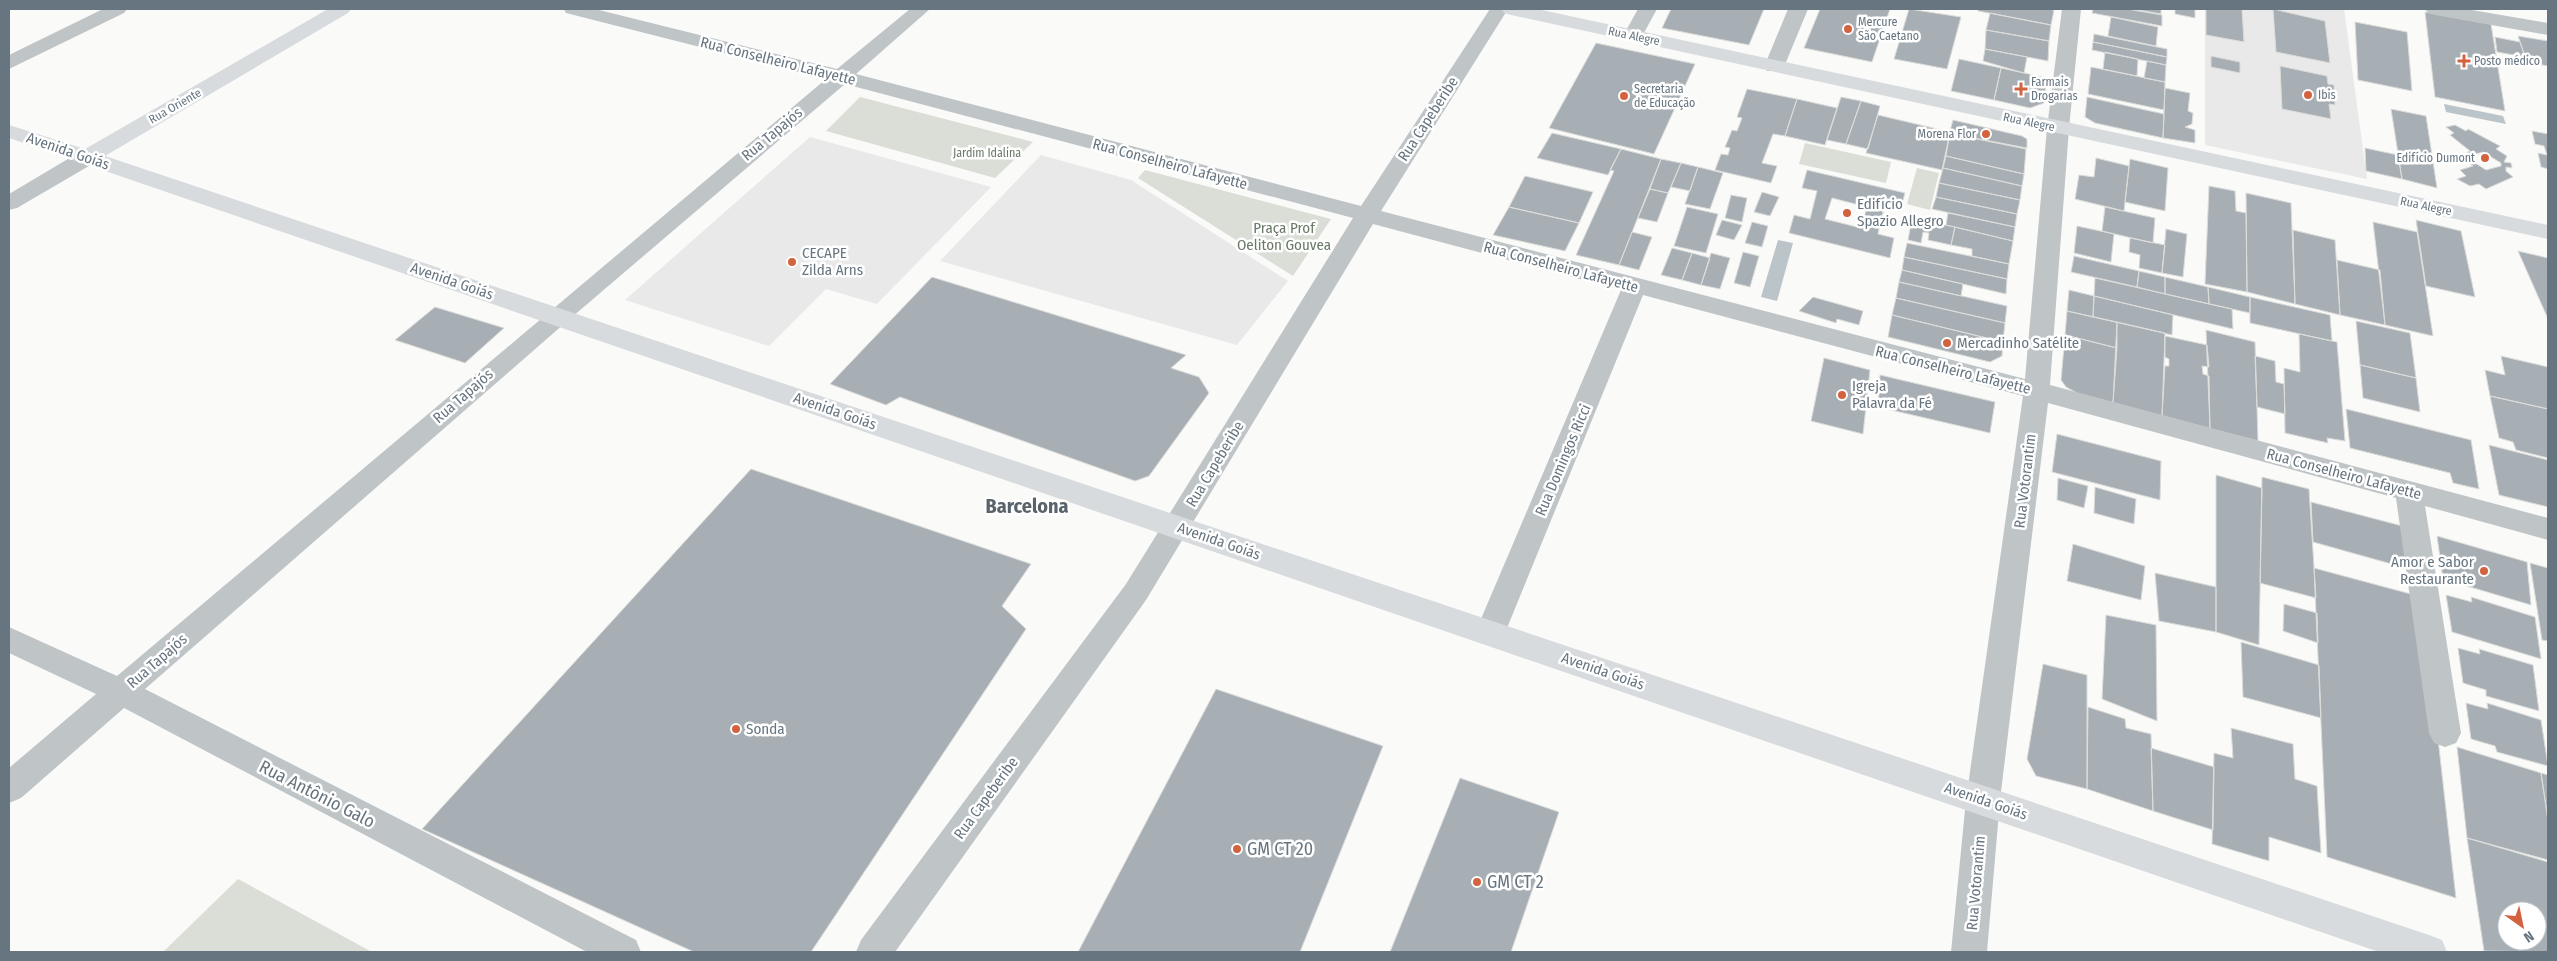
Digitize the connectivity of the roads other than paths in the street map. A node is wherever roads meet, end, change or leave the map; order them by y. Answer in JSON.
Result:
{"nodes":[{"id":1,"x":117,"y":9,"type":"edge"},
{"id":2,"x":341,"y":9,"type":"edge"},
{"id":3,"x":574,"y":9,"type":"edge"},
{"id":4,"x":922,"y":9,"type":"edge"},
{"id":5,"x":1499,"y":9,"type":"edge"},
{"id":6,"x":1512,"y":9,"type":"edge"},
{"id":7,"x":1647,"y":9,"type":"edge"},
{"id":8,"x":1798,"y":9,"type":"edge"},
{"id":9,"x":2072,"y":9,"type":"edge"},
{"id":10,"x":2435,"y":9,"type":"edge"},
{"id":11,"x":2548,"y":29,"type":"edge"},
{"id":12,"x":1633,"y":36,"type":"junction"},
{"id":13,"x":9,"y":63,"type":"edge"},
{"id":14,"x":1774,"y":66,"type":"junction"},
{"id":15,"x":840,"y":76,"type":"junction"},
{"id":16,"x":2058,"y":128,"type":"junction"},
{"id":17,"x":9,"y":131,"type":"edge"},
{"id":18,"x":86,"y":158,"type":"junction"},
{"id":19,"x":9,"y":203,"type":"edge"},
{"id":20,"x":1366,"y":216,"type":"junction"},
{"id":21,"x":2548,"y":232,"type":"edge"},
{"id":22,"x":1635,"y":286,"type":"junction"},
{"id":23,"x":556,"y":317,"type":"junction"},
{"id":24,"x":2037,"y":391,"type":"junction"},
{"id":25,"x":2409,"y":491,"type":"junction"},
{"id":26,"x":1176,"y":527,"type":"junction"},
{"id":27,"x":2548,"y":529,"type":"edge"},
{"id":28,"x":1490,"y":633,"type":"junction"},
{"id":29,"x":9,"y":638,"type":"edge"},
{"id":30,"x":121,"y":692,"type":"junction"},
{"id":31,"x":2445,"y":733,"type":"dead end"},
{"id":32,"x":9,"y":788,"type":"edge"},
{"id":33,"x":1984,"y":800,"type":"junction"},
{"id":34,"x":623,"y":952,"type":"edge"},
{"id":35,"x":874,"y":952,"type":"edge"},
{"id":36,"x":1969,"y":952,"type":"edge"},
{"id":37,"x":2429,"y":952,"type":"edge"}],
"edges":[{"from":1,"to":13,"type":"street"},
{"from":2,"to":18,"type":"main road","name":"Rua Oriente"},
{"from":3,"to":15,"type":"street","name":"Rua Conselheiro Lafayette"},
{"from":4,"to":15,"type":"street","name":"Rua Tapajós"},
{"from":5,"to":20,"type":"street","name":"Rua Capeberibe"},
{"from":6,"to":12,"type":"main road","name":"Rua Alegre"},
{"from":7,"to":12,"type":"street"},
{"from":8,"to":14,"type":"street"},
{"from":9,"to":16,"type":"street","name":"Rua Votorantim"},
{"from":10,"to":11,"type":"street"},
{"from":12,"to":14,"type":"main road","name":"Rua Alegre"},
{"from":14,"to":16,"type":"main road","name":"Rua Alegre"},
{"from":15,"to":20,"type":"street","name":"Rua Conselheiro Lafayette"},
{"from":15,"to":23,"type":"street","name":"Rua Tapajós"},
{"from":16,"to":21,"type":"main road","name":"Rua Alegre"},
{"from":16,"to":24,"type":"street","name":"Rua Votorantim"},
{"from":17,"to":18,"type":"main road","name":"Avenida Goiás"},
{"from":18,"to":19,"type":"street","name":"Rua Oriente"},
{"from":18,"to":23,"type":"main road","name":"Avenida Goiás"},
{"from":20,"to":22,"type":"street","name":"Rua Conselheiro Lafayette"},
{"from":20,"to":26,"type":"street","name":"Rua Capeberibe"},
{"from":22,"to":24,"type":"street","name":"Rua Conselheiro Lafayette"},
{"from":22,"to":28,"type":"street","name":"Rua Domingos Ricci"},
{"from":23,"to":26,"type":"main road","name":"Avenida Goiás"},
{"from":23,"to":30,"type":"street","name":"Rua Tapajós"},
{"from":24,"to":25,"type":"street","name":"Rua Conselheiro Lafayette"},
{"from":24,"to":33,"type":"street","name":"Rua Votorantim"},
{"from":25,"to":27,"type":"street","name":"Rua Conselheiro Lafayette"},
{"from":25,"to":31,"type":"street"},
{"from":26,"to":28,"type":"main road","name":"Avenida Goiás"},
{"from":26,"to":35,"type":"street","name":"Rua Capeberibe"},
{"from":28,"to":33,"type":"main road","name":"Avenida Goiás"},
{"from":29,"to":30,"type":"street","name":"Rua Antônio Galo"},
{"from":30,"to":32,"type":"street","name":"Rua Tapajós"},
{"from":30,"to":34,"type":"street","name":"Rua Antônio Galo"},
{"from":33,"to":36,"type":"street","name":"Rua Votorantim"},
{"from":33,"to":37,"type":"main road","name":"Avenida Goiás"}]}
